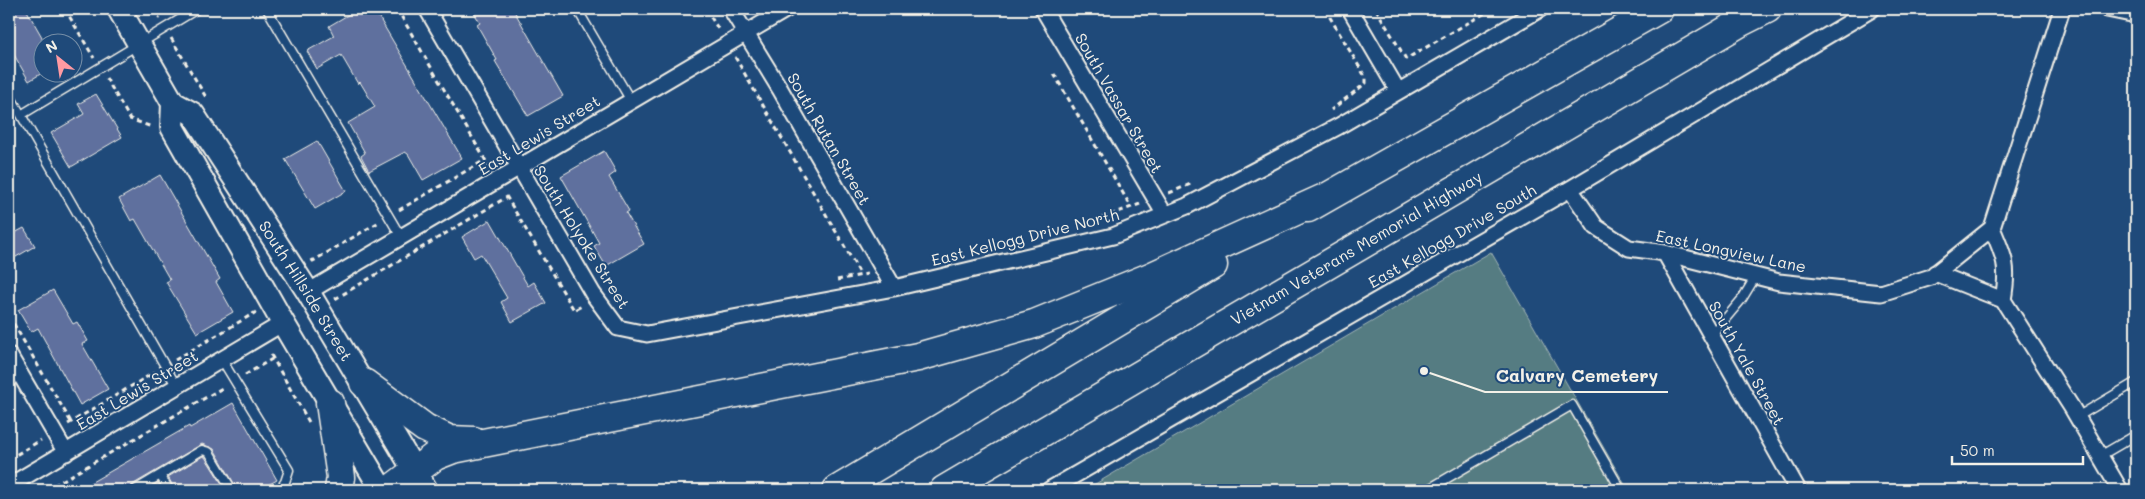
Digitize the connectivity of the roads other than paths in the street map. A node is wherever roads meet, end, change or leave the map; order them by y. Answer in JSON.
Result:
{"nodes":[{"id":1,"x":120,"y":9,"type":"edge"},
{"id":2,"x":197,"y":9,"type":"edge"},
{"id":3,"x":267,"y":9,"type":"edge"},
{"id":4,"x":427,"y":9,"type":"edge"},
{"id":5,"x":577,"y":9,"type":"edge"},
{"id":6,"x":732,"y":9,"type":"edge"},
{"id":7,"x":787,"y":9,"type":"edge"},
{"id":8,"x":1043,"y":9,"type":"edge"},
{"id":9,"x":1350,"y":9,"type":"edge"},
{"id":10,"x":1540,"y":9,"type":"edge"},
{"id":11,"x":1659,"y":9,"type":"edge"},
{"id":12,"x":1767,"y":9,"type":"edge"},
{"id":13,"x":1872,"y":9,"type":"edge"},
{"id":14,"x":2062,"y":9,"type":"edge"},
{"id":15,"x":2107,"y":9,"type":"edge"},
{"id":16,"x":2136,"y":15,"type":"edge"},
{"id":17,"x":746,"y":33,"type":"junction"},
{"id":18,"x":140,"y":43,"type":"junction"},
{"id":19,"x":1398,"y":91,"type":"junction"},
{"id":20,"x":9,"y":94,"type":"edge"},
{"id":21,"x":631,"y":101,"type":"junction"},
{"id":22,"x":173,"y":102,"type":"junction"},
{"id":23,"x":21,"y":115,"type":"junction"},
{"id":24,"x":519,"y":167,"type":"junction"},
{"id":25,"x":1570,"y":189,"type":"junction"},
{"id":26,"x":1322,"y":199,"type":"junction"},
{"id":27,"x":1165,"y":215,"type":"junction"},
{"id":28,"x":1992,"y":228,"type":"junction"},
{"id":29,"x":401,"y":236,"type":"junction"},
{"id":30,"x":1665,"y":253,"type":"junction"},
{"id":31,"x":1935,"y":273,"type":"junction"},
{"id":32,"x":1756,"y":276,"type":"junction"},
{"id":33,"x":894,"y":288,"type":"junction"},
{"id":34,"x":308,"y":292,"type":"junction"},
{"id":35,"x":2003,"y":300,"type":"junction"},
{"id":36,"x":283,"y":323,"type":"junction"},
{"id":37,"x":618,"y":328,"type":"joint"},
{"id":38,"x":1711,"y":336,"type":"junction"},
{"id":39,"x":9,"y":355,"type":"edge"},
{"id":40,"x":222,"y":360,"type":"junction"},
{"id":41,"x":2136,"y":382,"type":"edge"},
{"id":42,"x":364,"y":384,"type":"junction"},
{"id":43,"x":177,"y":387,"type":"junction"},
{"id":44,"x":330,"y":403,"type":"junction"},
{"id":45,"x":2077,"y":417,"type":"junction"},
{"id":46,"x":2136,"y":435,"type":"edge"},
{"id":47,"x":483,"y":442,"type":"junction"},
{"id":48,"x":66,"y":453,"type":"junction"},
{"id":49,"x":2100,"y":456,"type":"junction"},
{"id":50,"x":160,"y":475,"type":"junction"},
{"id":51,"x":420,"y":481,"type":"edge"},
{"id":52,"x":9,"y":486,"type":"edge"},
{"id":53,"x":135,"y":490,"type":"edge"},
{"id":54,"x":169,"y":490,"type":"edge"},
{"id":55,"x":232,"y":490,"type":"edge"},
{"id":56,"x":279,"y":490,"type":"edge"},
{"id":57,"x":339,"y":490,"type":"edge"},
{"id":58,"x":382,"y":490,"type":"edge"},
{"id":59,"x":390,"y":490,"type":"edge"},
{"id":60,"x":837,"y":490,"type":"edge"},
{"id":61,"x":944,"y":490,"type":"edge"},
{"id":62,"x":1049,"y":490,"type":"edge"},
{"id":63,"x":1427,"y":490,"type":"edge"},
{"id":64,"x":1621,"y":490,"type":"edge"},
{"id":65,"x":1798,"y":490,"type":"edge"},
{"id":66,"x":2120,"y":490,"type":"edge"}],
"edges":[{"from":1,"to":18,"type":"main road","name":"South Hillside Street"},
{"from":2,"to":18,"type":"lane"},
{"from":3,"to":29,"type":"lane"},
{"from":4,"to":24,"type":"street","name":"South Holyoke Street"},
{"from":5,"to":21,"type":"lane"},
{"from":6,"to":17,"type":"street","name":"South Rutan Street"},
{"from":7,"to":17,"type":"street","name":"East Lewis Street"},
{"from":8,"to":27,"type":"street","name":"South Vassar Street"},
{"from":9,"to":19,"type":"street"},
{"from":10,"to":19,"type":"street","name":"East Kellogg Drive North"},
{"from":11,"to":26,"type":"highway"},
{"from":12,"to":61,"type":"highway","name":"Vietnam Veterans Memorial Highway"},
{"from":13,"to":25,"type":"street","name":"East Kellogg Drive South"},
{"from":14,"to":28,"type":"street"},
{"from":15,"to":16,"type":"street"},
{"from":17,"to":21,"type":"street","name":"East Lewis Street"},
{"from":17,"to":33,"type":"street","name":"South Rutan Street"},
{"from":18,"to":22,"type":"main road","name":"South Hillside Street"},
{"from":18,"to":23,"type":"lane"},
{"from":19,"to":27,"type":"street","name":"East Kellogg Drive North"},
{"from":20,"to":23,"type":"lane"},
{"from":21,"to":24,"type":"street","name":"East Lewis Street"},
{"from":22,"to":34,"type":"main road","name":"South Hillside Street"},
{"from":22,"to":36,"type":"main road","name":"South Hillside Street"},
{"from":23,"to":43,"type":"lane"},
{"from":24,"to":29,"type":"street","name":"East Lewis Street"},
{"from":24,"to":37,"type":"street","name":"South Holyoke Street"},
{"from":25,"to":30,"type":"street","name":"East Longview Lane"},
{"from":25,"to":62,"type":"street","name":"East Kellogg Drive South"},
{"from":26,"to":47,"type":"highway"},
{"from":26,"to":60,"type":"highway"},
{"from":27,"to":33,"type":"street","name":"East Kellogg Drive North"},
{"from":28,"to":31,"type":"street","name":"East Longview Lane"},
{"from":28,"to":35,"type":"street"},
{"from":29,"to":34,"type":"street","name":"East Lewis Street"},
{"from":30,"to":32,"type":"street","name":"East Longview Lane"},
{"from":30,"to":38,"type":"street","name":"South Yale Street"},
{"from":31,"to":32,"type":"street","name":"East Longview Lane"},
{"from":31,"to":35,"type":"street"},
{"from":32,"to":38,"type":"lane"},
{"from":33,"to":37,"type":"street","name":"East Kellogg Drive North"},
{"from":34,"to":42,"type":"main road","name":"South Hillside Street"},
{"from":35,"to":45,"type":"street"},
{"from":36,"to":40,"type":"street","name":"East Lewis Street"},
{"from":36,"to":44,"type":"main road","name":"South Hillside Street"},
{"from":38,"to":65,"type":"street","name":"South Yale Street"},
{"from":39,"to":48,"type":"street"},
{"from":40,"to":43,"type":"street","name":"East Lewis Street"},
{"from":40,"to":56,"type":"lane"},
{"from":41,"to":45,"type":"lane"},
{"from":42,"to":47,"type":"highway"},
{"from":42,"to":51,"type":"main road","name":"South Hillside Street"},
{"from":43,"to":48,"type":"street","name":"East Lewis Street"},
{"from":44,"to":57,"type":"highway"},
{"from":44,"to":58,"type":"main road","name":"South Hillside Street"},
{"from":45,"to":49,"type":"street"},
{"from":46,"to":49,"type":"lane"},
{"from":47,"to":51,"type":"highway"},
{"from":48,"to":52,"type":"street","name":"East Lewis Street"},
{"from":49,"to":66,"type":"street"},
{"from":50,"to":53,"type":"lane"},
{"from":50,"to":54,"type":"lane"},
{"from":50,"to":55,"type":"lane"},
{"from":51,"to":59,"type":"highway"},
{"from":63,"to":64,"type":"lane"}]}
